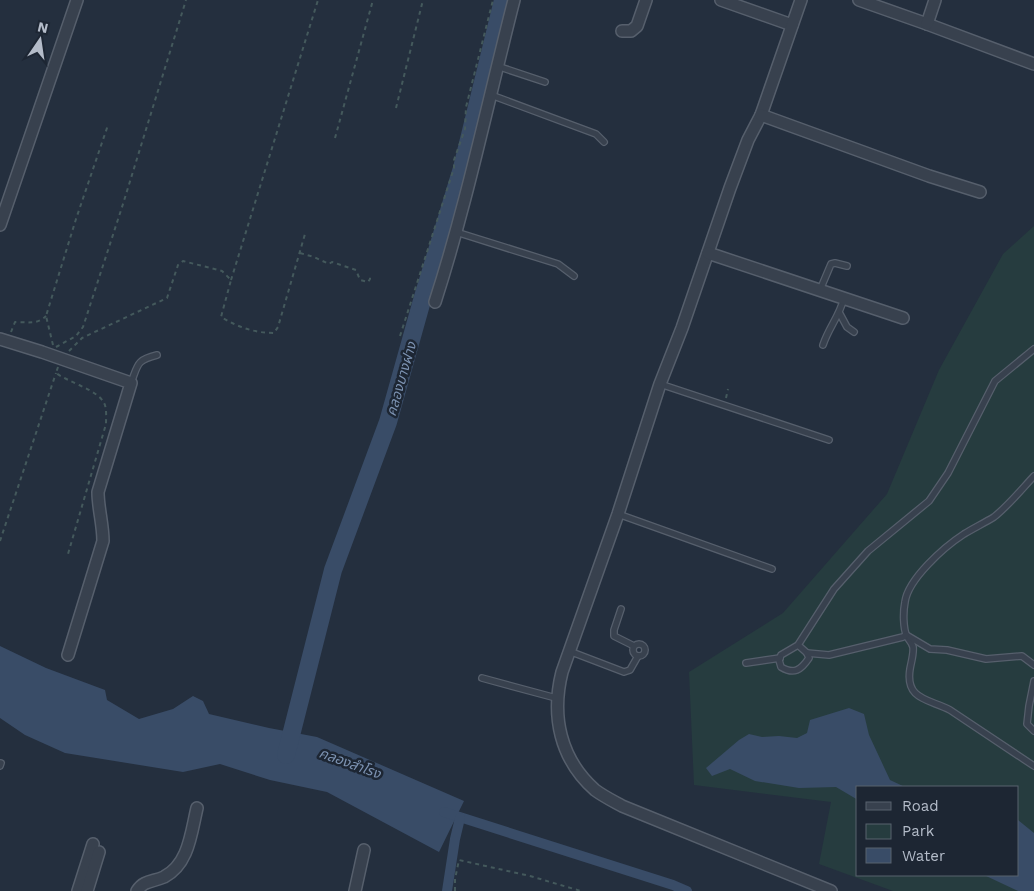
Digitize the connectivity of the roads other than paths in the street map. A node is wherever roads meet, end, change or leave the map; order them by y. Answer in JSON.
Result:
{"nodes":[{"id":1,"x":77,"y":0,"type":"edge"},
{"id":2,"x":514,"y":0,"type":"edge"},
{"id":3,"x":646,"y":0,"type":"edge"},
{"id":4,"x":721,"y":0,"type":"edge"},
{"id":5,"x":801,"y":0,"type":"edge"},
{"id":6,"x":859,"y":0,"type":"edge"},
{"id":7,"x":936,"y":0,"type":"edge"},
{"id":8,"x":928,"y":24,"type":"junction"},
{"id":9,"x":792,"y":25,"type":"junction"},
{"id":10,"x":622,"y":31,"type":"dead end"},
{"id":11,"x":1034,"y":64,"type":"edge"},
{"id":12,"x":497,"y":66,"type":"junction"},
{"id":13,"x":545,"y":82,"type":"dead end"},
{"id":14,"x":491,"y":95,"type":"junction"},
{"id":15,"x":761,"y":115,"type":"junction"},
{"id":16,"x":604,"y":142,"type":"dead end"},
{"id":17,"x":980,"y":192,"type":"dead end"},
{"id":18,"x":0,"y":225,"type":"edge"},
{"id":19,"x":456,"y":232,"type":"junction"},
{"id":20,"x":708,"y":253,"type":"junction"},
{"id":21,"x":846,"y":266,"type":"dead end"},
{"id":22,"x":574,"y":276,"type":"dead end"},
{"id":23,"x":820,"y":290,"type":"junction"},
{"id":24,"x":844,"y":298,"type":"junction"},
{"id":25,"x":435,"y":302,"type":"dead end"},
{"id":26,"x":840,"y":314,"type":"junction"},
{"id":27,"x":903,"y":318,"type":"dead end"},
{"id":28,"x":854,"y":332,"type":"dead end"},
{"id":29,"x":3,"y":340,"type":"edge"},
{"id":30,"x":823,"y":345,"type":"dead end"},
{"id":31,"x":1034,"y":349,"type":"edge"},
{"id":32,"x":157,"y":355,"type":"dead end"},
{"id":33,"x":131,"y":383,"type":"junction"},
{"id":34,"x":660,"y":384,"type":"junction"},
{"id":35,"x":829,"y":440,"type":"dead end"},
{"id":36,"x":1034,"y":476,"type":"edge"},
{"id":37,"x":618,"y":514,"type":"junction"},
{"id":38,"x":772,"y":569,"type":"dead end"},
{"id":39,"x":621,"y":609,"type":"dead end"},
{"id":40,"x":906,"y":635,"type":"junction"},
{"id":41,"x":798,"y":645,"type":"junction"},
{"id":42,"x":634,"y":646,"type":"junction"},
{"id":43,"x":569,"y":651,"type":"junction"},
{"id":44,"x":807,"y":652,"type":"junction"},
{"id":45,"x":68,"y":655,"type":"dead end"},
{"id":46,"x":638,"y":656,"type":"junction"},
{"id":47,"x":780,"y":658,"type":"junction"},
{"id":48,"x":746,"y":663,"type":"dead end"},
{"id":49,"x":1034,"y":665,"type":"edge"},
{"id":50,"x":482,"y":678,"type":"dead end"},
{"id":51,"x":1034,"y":680,"type":"edge"},
{"id":52,"x":1032,"y":697,"type":"edge"},
{"id":53,"x":556,"y":698,"type":"junction"},
{"id":54,"x":1034,"y":731,"type":"edge"},
{"id":55,"x":1034,"y":766,"type":"edge"},
{"id":56,"x":197,"y":808,"type":"dead end"},
{"id":57,"x":364,"y":850,"type":"dead end"},
{"id":58,"x":78,"y":891,"type":"edge"},
{"id":59,"x":87,"y":891,"type":"edge"},
{"id":60,"x":137,"y":891,"type":"edge"},
{"id":61,"x":355,"y":891,"type":"edge"},
{"id":62,"x":830,"y":891,"type":"edge"}],
"edges":[{"from":1,"to":18,"type":"street"},
{"from":2,"to":12,"type":"street"},
{"from":3,"to":10,"type":"street"},
{"from":4,"to":9,"type":"street"},
{"from":5,"to":9,"type":"street"},
{"from":6,"to":8,"type":"street"},
{"from":7,"to":8,"type":"street"},
{"from":8,"to":11,"type":"street"},
{"from":9,"to":15,"type":"street"},
{"from":12,"to":13,"type":"lane"},
{"from":12,"to":14,"type":"street"},
{"from":14,"to":16,"type":"lane"},
{"from":14,"to":19,"type":"street"},
{"from":15,"to":17,"type":"street"},
{"from":15,"to":20,"type":"street"},
{"from":19,"to":22,"type":"lane"},
{"from":19,"to":25,"type":"street"},
{"from":20,"to":23,"type":"street"},
{"from":20,"to":34,"type":"street"},
{"from":21,"to":23,"type":"lane"},
{"from":23,"to":24,"type":"street"},
{"from":24,"to":26,"type":"lane"},
{"from":24,"to":27,"type":"street"},
{"from":26,"to":28,"type":"lane"},
{"from":26,"to":30,"type":"lane"},
{"from":29,"to":33,"type":"street"},
{"from":31,"to":41,"type":"lane"},
{"from":32,"to":33,"type":"lane"},
{"from":33,"to":45,"type":"street"},
{"from":34,"to":35,"type":"lane"},
{"from":34,"to":37,"type":"street"},
{"from":36,"to":40,"type":"lane"},
{"from":37,"to":38,"type":"lane"},
{"from":37,"to":43,"type":"street"},
{"from":39,"to":42,"type":"lane"},
{"from":40,"to":44,"type":"lane"},
{"from":40,"to":49,"type":"lane"},
{"from":40,"to":55,"type":"lane"},
{"from":41,"to":44,"type":"lane"},
{"from":41,"to":47,"type":"lane"},
{"from":42,"to":46,"type":"lane"},
{"from":42,"to":46,"type":"lane"},
{"from":43,"to":46,"type":"lane"},
{"from":43,"to":53,"type":"street"},
{"from":44,"to":47,"type":"lane"},
{"from":47,"to":48,"type":"lane"},
{"from":50,"to":53,"type":"lane"},
{"from":51,"to":52,"type":"lane"},
{"from":52,"to":54,"type":"lane"},
{"from":53,"to":62,"type":"street"},
{"from":56,"to":60,"type":"street"},
{"from":57,"to":61,"type":"street"},
{"from":58,"to":59,"type":"street"}]}
